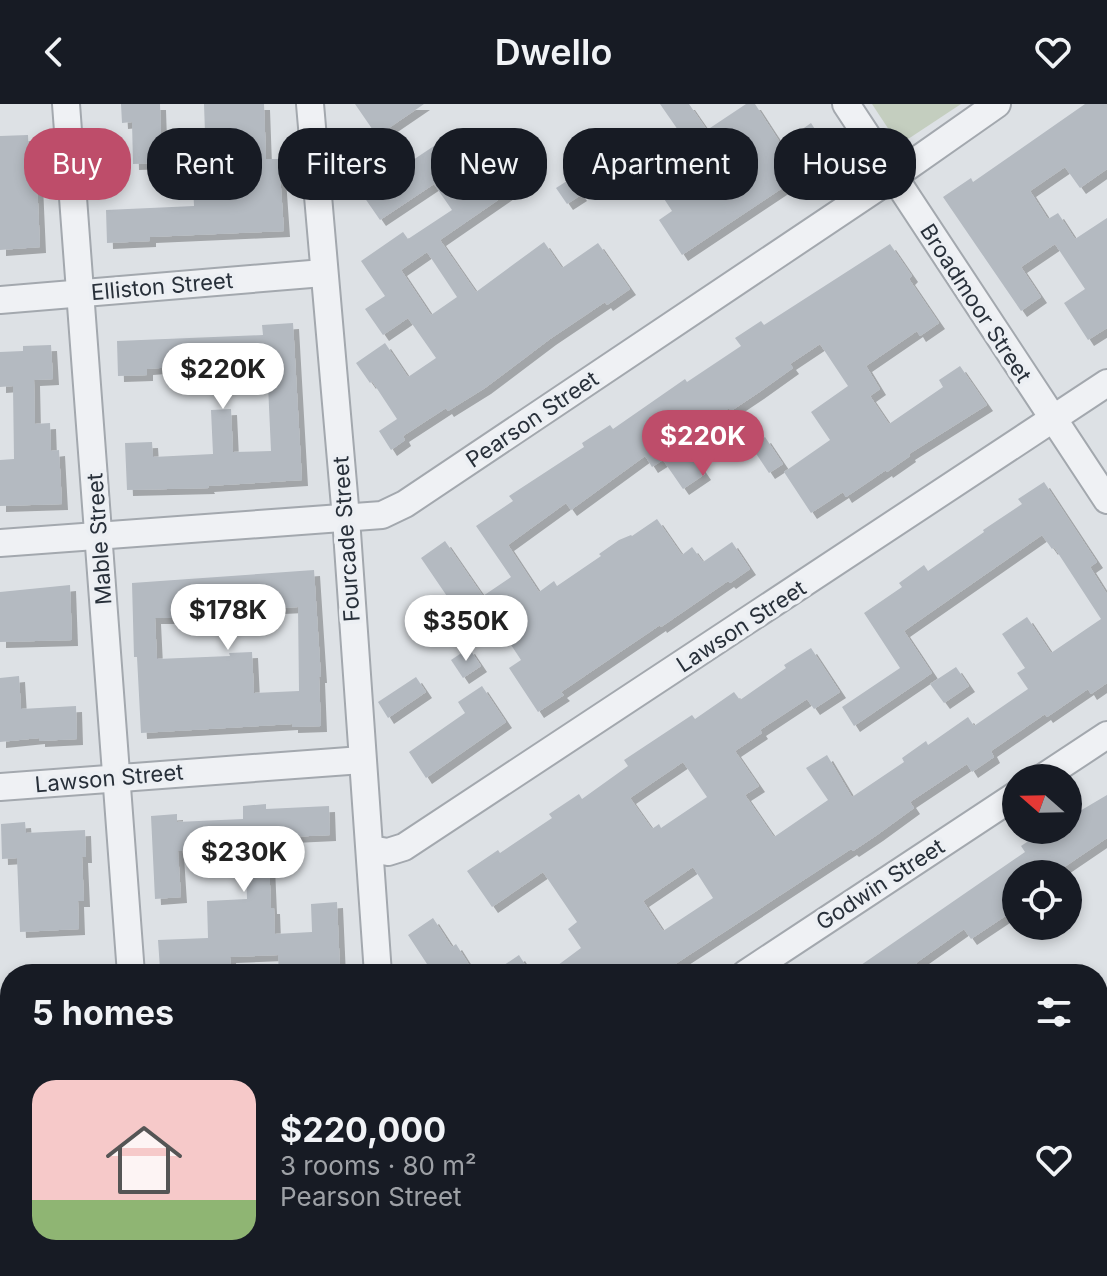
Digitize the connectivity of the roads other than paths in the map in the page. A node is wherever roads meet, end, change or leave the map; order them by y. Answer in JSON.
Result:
{"nodes":[{"id":1,"x":66,"y":104,"type":"edge"},
{"id":2,"x":310,"y":104,"type":"edge"},
{"id":3,"x":846,"y":104,"type":"edge"},
{"id":4,"x":997,"y":104,"type":"edge"},
{"id":5,"x":861,"y":128,"type":"edge"},
{"id":6,"x":916,"y":161,"type":"edge"},
{"id":7,"x":859,"y":200,"type":"edge"},
{"id":8,"x":908,"y":200,"type":"edge"},
{"id":9,"x":323,"y":273,"type":"junction"},
{"id":10,"x":81,"y":293,"type":"junction"},
{"id":11,"x":0,"y":300,"type":"edge"},
{"id":12,"x":1107,"y":383,"type":"edge"},
{"id":13,"x":1052,"y":419,"type":"junction"},
{"id":14,"x":1107,"y":500,"type":"edge"},
{"id":15,"x":346,"y":518,"type":"junction"},
{"id":16,"x":98,"y":535,"type":"junction"},
{"id":17,"x":0,"y":543,"type":"edge"},
{"id":18,"x":1107,"y":735,"type":"edge"},
{"id":19,"x":362,"y":760,"type":"junction"},
{"id":20,"x":1063,"y":764,"type":"edge"},
{"id":21,"x":117,"y":777,"type":"junction"},
{"id":22,"x":0,"y":787,"type":"edge"},
{"id":23,"x":1002,"y":804,"type":"edge"},
{"id":24,"x":370,"y":849,"type":"junction"},
{"id":25,"x":130,"y":964,"type":"edge"},
{"id":26,"x":377,"y":964,"type":"edge"},
{"id":27,"x":760,"y":964,"type":"edge"}],
"edges":[{"from":1,"to":10,"type":"street","name":"Mable Street"},
{"from":2,"to":9,"type":"street","name":"Fourcade Street"},
{"from":3,"to":5,"type":"street","name":"Broadmoor Street"},
{"from":4,"to":6,"type":"street","name":"Pearson Street"},
{"from":7,"to":15,"type":"street","name":"Pearson Street"},
{"from":8,"to":13,"type":"street","name":"Broadmoor Street"},
{"from":9,"to":10,"type":"street","name":"Elliston Street"},
{"from":9,"to":15,"type":"street","name":"Fourcade Street"},
{"from":10,"to":11,"type":"street","name":"Elliston Street"},
{"from":10,"to":16,"type":"street","name":"Mable Street"},
{"from":12,"to":13,"type":"street","name":"Lawson Street"},
{"from":13,"to":14,"type":"street","name":"Broadmoor Street"},
{"from":13,"to":24,"type":"street","name":"Lawson Street"},
{"from":15,"to":16,"type":"street","name":"Pearson Street"},
{"from":15,"to":19,"type":"street","name":"Fourcade Street"},
{"from":16,"to":17,"type":"street","name":"Pearson Street"},
{"from":16,"to":21,"type":"street","name":"Mable Street"},
{"from":18,"to":20,"type":"street"},
{"from":19,"to":21,"type":"street","name":"Lawson Street"},
{"from":19,"to":24,"type":"street","name":"Fourcade Street"},
{"from":21,"to":22,"type":"street","name":"Lawson Street"},
{"from":21,"to":25,"type":"street","name":"Mable Street"},
{"from":23,"to":27,"type":"street","name":"Godwin Street"},
{"from":24,"to":26,"type":"street","name":"Fourcade Street"}]}
